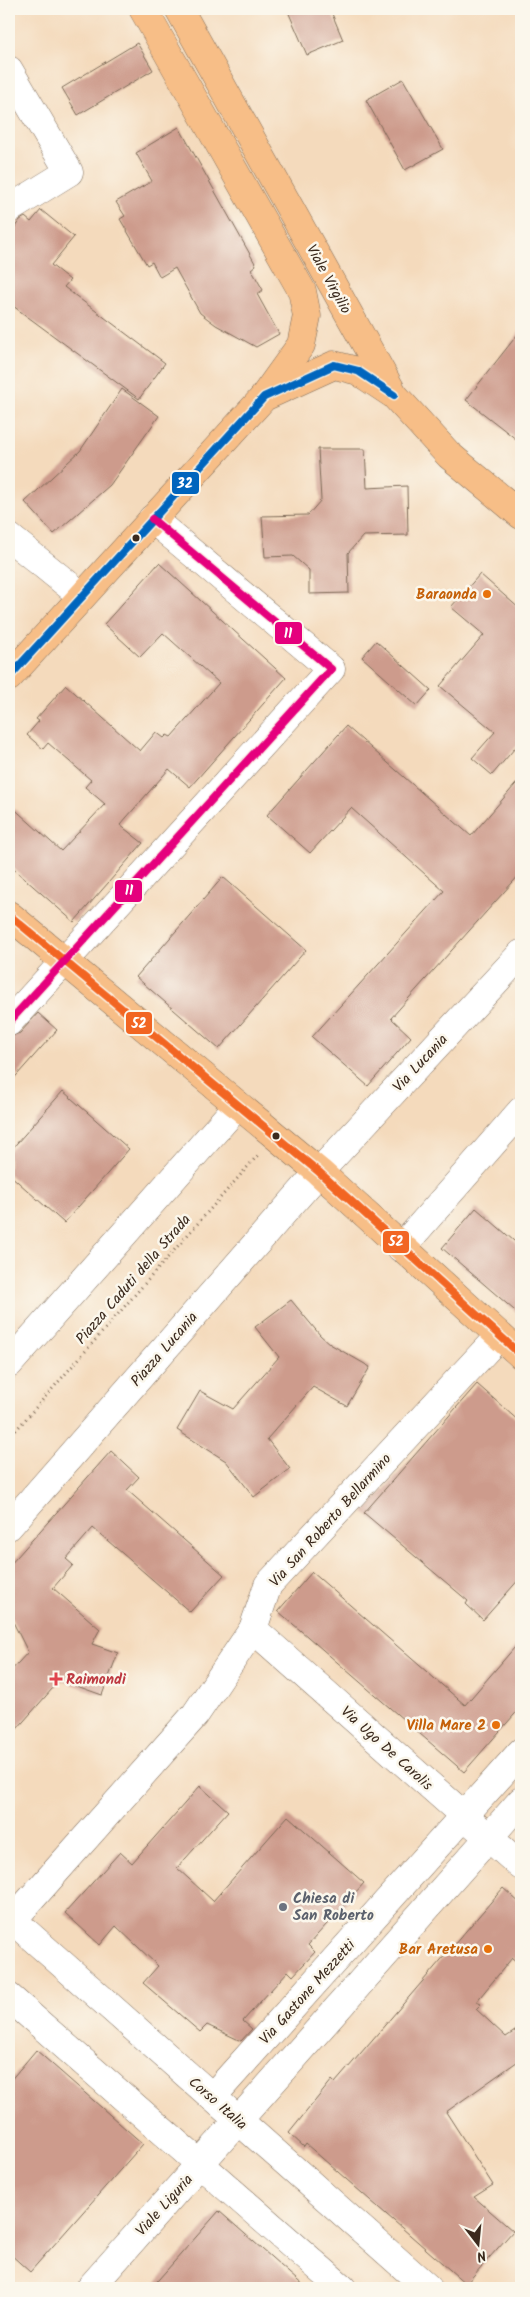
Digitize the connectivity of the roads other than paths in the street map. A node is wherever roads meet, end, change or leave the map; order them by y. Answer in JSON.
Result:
{"nodes":[{"id":1,"x":142,"y":9,"type":"edge"},
{"id":2,"x":179,"y":9,"type":"edge"},
{"id":3,"x":9,"y":70,"type":"edge"},
{"id":4,"x":17,"y":104,"type":"edge"},
{"id":5,"x":9,"y":209,"type":"edge"},
{"id":6,"x":394,"y":395,"type":"junction"},
{"id":7,"x":264,"y":397,"type":"junction"},
{"id":8,"x":521,"y":515,"type":"edge"},
{"id":9,"x":152,"y":519,"type":"junction"},
{"id":10,"x":9,"y":537,"type":"edge"},
{"id":11,"x":82,"y":596,"type":"junction"},
{"id":12,"x":9,"y":677,"type":"edge"},
{"id":13,"x":9,"y":915,"type":"edge"},
{"id":14,"x":521,"y":954,"type":"edge"},
{"id":15,"x":64,"y":961,"type":"junction"},
{"id":16,"x":9,"y":1022,"type":"edge"},
{"id":17,"x":238,"y":1105,"type":"junction"},
{"id":18,"x":521,"y":1111,"type":"edge"},
{"id":19,"x":319,"y":1172,"type":"junction"},
{"id":20,"x":401,"y":1248,"type":"junction"},
{"id":21,"x":499,"y":1336,"type":"junction"},
{"id":22,"x":521,"y":1355,"type":"edge"},
{"id":23,"x":9,"y":1364,"type":"edge"},
{"id":24,"x":9,"y":1526,"type":"edge"},
{"id":25,"x":253,"y":1629,"type":"junction"},
{"id":26,"x":521,"y":1752,"type":"edge"},
{"id":27,"x":521,"y":1801,"type":"edge"},
{"id":28,"x":464,"y":1816,"type":"junction"},
{"id":29,"x":489,"y":1838,"type":"junction"},
{"id":30,"x":521,"y":1866,"type":"edge"},
{"id":31,"x":10,"y":1920,"type":"edge"},
{"id":32,"x":9,"y":1997,"type":"edge"},
{"id":33,"x":212,"y":2097,"type":"junction"},
{"id":34,"x":239,"y":2121,"type":"junction"},
{"id":35,"x":200,"y":2164,"type":"junction"},
{"id":36,"x":90,"y":2288,"type":"edge"},
{"id":37,"x":342,"y":2288,"type":"edge"},
{"id":38,"x":428,"y":2288,"type":"edge"}],
"edges":[{"from":1,"to":7,"type":"main road","name":"Viale Virgilio"},
{"from":2,"to":6,"type":"main road","name":"Viale Virgilio"},
{"from":3,"to":4,"type":"street"},
{"from":4,"to":5,"type":"street"},
{"from":6,"to":7,"type":"main road"},
{"from":6,"to":8,"type":"main road","name":"Viale Virgilio"},
{"from":7,"to":9,"type":"main road","name":"Viale Virgilio"},
{"from":9,"to":11,"type":"main road","name":"Viale Virgilio"},
{"from":9,"to":15,"type":"street"},
{"from":10,"to":11,"type":"street"},
{"from":11,"to":12,"type":"main road","name":"Viale Virgilio"},
{"from":13,"to":15,"type":"main road"},
{"from":14,"to":19,"type":"street","name":"Via Lucania"},
{"from":15,"to":16,"type":"street"},
{"from":15,"to":17,"type":"main road"},
{"from":17,"to":19,"type":"main road"},
{"from":17,"to":23,"type":"street"},
{"from":18,"to":20,"type":"street"},
{"from":19,"to":20,"type":"main road"},
{"from":19,"to":24,"type":"street","name":"Piazza Lucania"},
{"from":20,"to":21,"type":"main road"},
{"from":21,"to":22,"type":"main road"},
{"from":21,"to":25,"type":"street","name":"Via San Roberto Bellarmino"},
{"from":25,"to":28,"type":"street","name":"Via Ugo De Carolis"},
{"from":25,"to":31,"type":"street","name":"Via San Roberto Bellarmino"},
{"from":26,"to":28,"type":"street","name":"Via Gastone Mezzetti"},
{"from":27,"to":29,"type":"street"},
{"from":28,"to":29,"type":"street","name":"Via Ugo De Carolis"},
{"from":28,"to":33,"type":"street","name":"Via Gastone Mezzetti"},
{"from":29,"to":30,"type":"street","name":"Via Ugo De Carolis"},
{"from":29,"to":34,"type":"street"},
{"from":31,"to":33,"type":"street","name":"Corso Italia"},
{"from":32,"to":35,"type":"street"},
{"from":33,"to":34,"type":"street","name":"Corso Italia"},
{"from":34,"to":35,"type":"street","name":"Viale Liguria"},
{"from":34,"to":38,"type":"street","name":"Corso Italia"},
{"from":35,"to":36,"type":"street","name":"Viale Liguria"},
{"from":35,"to":37,"type":"street"}]}
